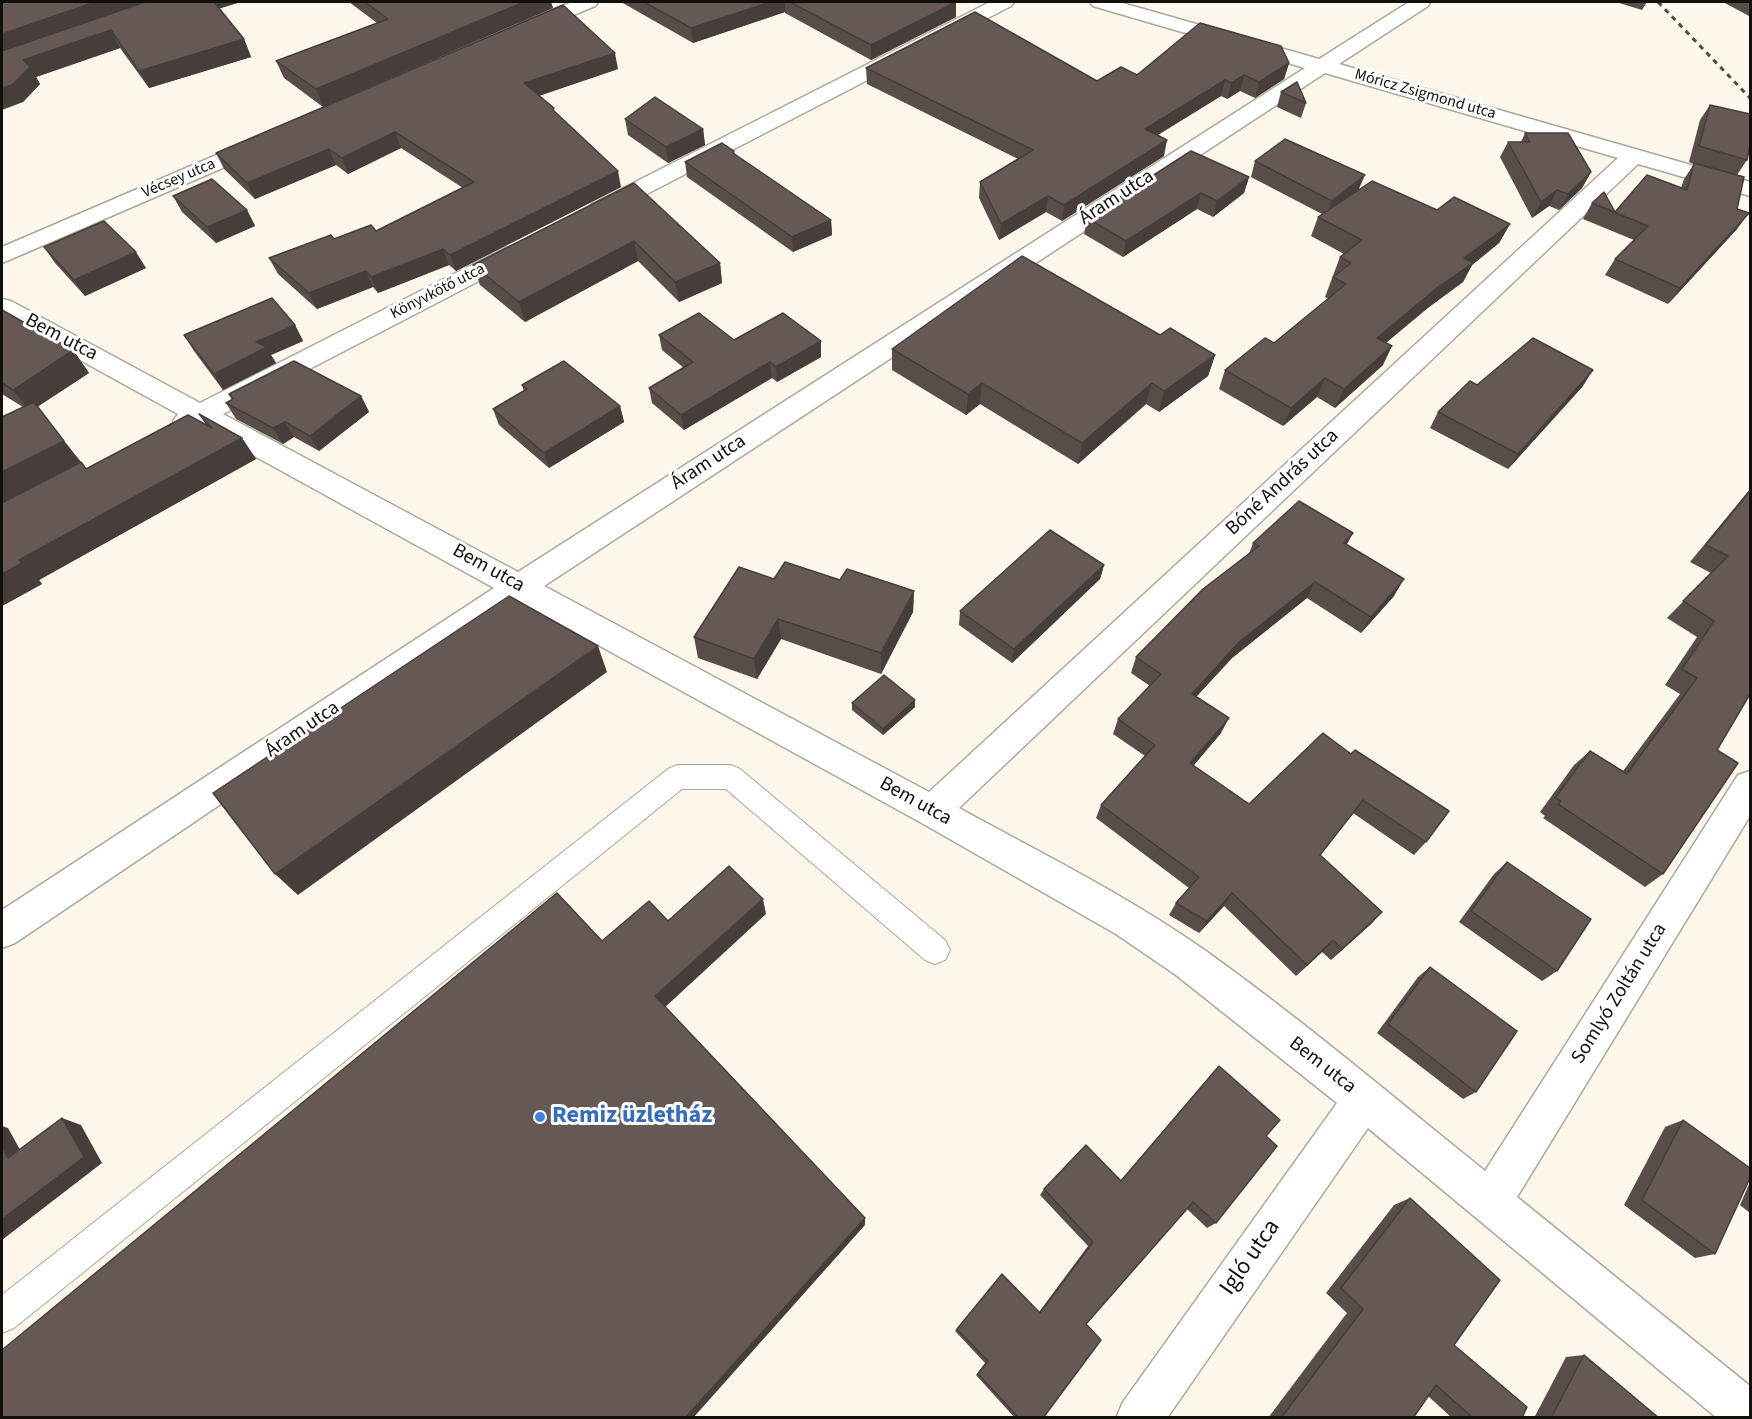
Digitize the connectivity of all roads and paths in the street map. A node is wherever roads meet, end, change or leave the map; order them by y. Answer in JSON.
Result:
{"nodes":[{"id":1,"x":588,"y":2,"type":"edge"},
{"id":2,"x":1004,"y":2,"type":"edge"},
{"id":3,"x":1100,"y":2,"type":"edge"},
{"id":4,"x":1421,"y":2,"type":"edge"},
{"id":5,"x":512,"y":34,"type":"edge"},
{"id":6,"x":1322,"y":65,"type":"junction"},
{"id":7,"x":284,"y":133,"type":"edge"},
{"id":8,"x":1634,"y":155,"type":"junction"},
{"id":9,"x":1750,"y":189,"type":"edge"},
{"id":10,"x":582,"y":218,"type":"edge"},
{"id":11,"x":540,"y":240,"type":"edge"},
{"id":12,"x":2,"y":256,"type":"edge"},
{"id":13,"x":2,"y":307,"type":"edge"},
{"id":14,"x":201,"y":413,"type":"junction"},
{"id":15,"x":170,"y":430,"type":"edge"},
{"id":16,"x":520,"y":586,"type":"junction"},
{"id":17,"x":1750,"y":786,"type":"edge"},
{"id":18,"x":932,"y":811,"type":"junction"},
{"id":19,"x":2,"y":931,"type":"edge"},
{"id":20,"x":935,"y":950,"type":"dead end"},
{"id":21,"x":1364,"y":1099,"type":"junction"},
{"id":22,"x":1490,"y":1201,"type":"junction"},
{"id":23,"x":2,"y":1316,"type":"edge"},
{"id":24,"x":1750,"y":1415,"type":"edge"},
{"id":25,"x":1139,"y":1418,"type":"edge"}],
"edges":[{"from":1,"to":5,"type":"street"},
{"from":2,"to":10,"type":"street"},
{"from":3,"to":6,"type":"street","name":"Móricz Zsigmond utca"},
{"from":4,"to":6,"type":"street","name":"Áram utca"},
{"from":6,"to":8,"type":"street","name":"Móricz Zsigmond utca"},
{"from":6,"to":16,"type":"street","name":"Áram utca"},
{"from":7,"to":12,"type":"street","name":"Vécsey utca"},
{"from":8,"to":9,"type":"street","name":"Móricz Zsigmond utca"},
{"from":8,"to":18,"type":"street","name":"Bóné András utca"},
{"from":11,"to":14,"type":"street","name":"Könyvkötő utca"},
{"from":13,"to":14,"type":"street","name":"Bem utca"},
{"from":14,"to":15,"type":"street","name":"Könyvkötő utca"},
{"from":14,"to":16,"type":"street","name":"Bem utca"},
{"from":16,"to":18,"type":"street","name":"Bem utca"},
{"from":16,"to":19,"type":"street","name":"Áram utca"},
{"from":17,"to":22,"type":"street","name":"Somlyó Zoltán utca"},
{"from":18,"to":21,"type":"street","name":"Bem utca"},
{"from":20,"to":23,"type":"lane"},
{"from":21,"to":22,"type":"street","name":"Bem utca"},
{"from":21,"to":25,"type":"street","name":"Igló utca"},
{"from":22,"to":24,"type":"street","name":"Bem utca"}]}
